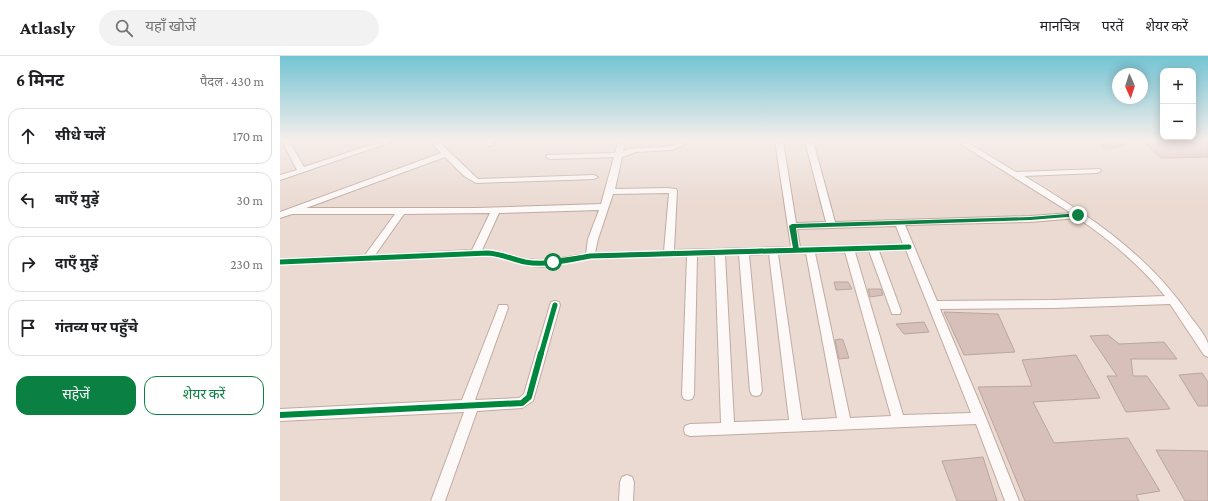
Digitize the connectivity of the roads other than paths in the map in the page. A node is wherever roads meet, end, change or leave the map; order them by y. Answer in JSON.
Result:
{"nodes":[{"id":1,"x":297,"y":162,"type":"edge"},
{"id":2,"x":329,"y":162,"type":"edge"},
{"id":3,"x":424,"y":162,"type":"edge"},
{"id":4,"x":454,"y":162,"type":"edge"},
{"id":5,"x":618,"y":162,"type":"edge"},
{"id":6,"x":782,"y":162,"type":"edge"},
{"id":7,"x":814,"y":162,"type":"edge"},
{"id":8,"x":994,"y":162,"type":"edge"},
{"id":9,"x":302,"y":171,"type":"junction"},
{"id":10,"x":1097,"y":171,"type":"dead end"},
{"id":11,"x":1014,"y":174,"type":"junction"},
{"id":12,"x":594,"y":177,"type":"dead end"},
{"id":13,"x":280,"y":178,"type":"edge"},
{"id":14,"x":610,"y":192,"type":"junction"},
{"id":15,"x":605,"y":206,"type":"junction"},
{"id":16,"x":496,"y":210,"type":"junction"},
{"id":17,"x":291,"y":211,"type":"junction"},
{"id":18,"x":401,"y":212,"type":"junction"},
{"id":19,"x":280,"y":215,"type":"edge"},
{"id":20,"x":1078,"y":215,"type":"junction"},
{"id":21,"x":898,"y":222,"type":"junction"},
{"id":22,"x":831,"y":225,"type":"junction"},
{"id":23,"x":792,"y":226,"type":"junction"},
{"id":24,"x":909,"y":247,"type":"junction"},
{"id":25,"x":873,"y":248,"type":"junction"},
{"id":26,"x":849,"y":249,"type":"junction"},
{"id":27,"x":796,"y":250,"type":"junction"},
{"id":28,"x":810,"y":250,"type":"junction"},
{"id":29,"x":773,"y":251,"type":"junction"},
{"id":30,"x":744,"y":252,"type":"junction"},
{"id":31,"x":720,"y":253,"type":"junction"},
{"id":32,"x":476,"y":254,"type":"junction"},
{"id":33,"x":669,"y":254,"type":"junction"},
{"id":34,"x":692,"y":254,"type":"junction"},
{"id":35,"x":590,"y":256,"type":"junction"},
{"id":36,"x":368,"y":258,"type":"junction"},
{"id":37,"x":280,"y":262,"type":"edge"},
{"id":38,"x":1173,"y":300,"type":"junction"},
{"id":39,"x":555,"y":305,"type":"dead end"},
{"id":40,"x":934,"y":305,"type":"junction"},
{"id":41,"x":503,"y":308,"type":"dead end"},
{"id":42,"x":896,"y":311,"type":"dead end"},
{"id":43,"x":1208,"y":352,"type":"edge"},
{"id":44,"x":756,"y":391,"type":"dead end"},
{"id":45,"x":688,"y":395,"type":"dead end"},
{"id":46,"x":469,"y":406,"type":"junction"},
{"id":47,"x":280,"y":415,"type":"edge"},
{"id":48,"x":980,"y":418,"type":"junction"},
{"id":49,"x":898,"y":420,"type":"junction"},
{"id":50,"x":845,"y":424,"type":"junction"},
{"id":51,"x":796,"y":426,"type":"junction"},
{"id":52,"x":728,"y":429,"type":"junction"},
{"id":53,"x":690,"y":430,"type":"dead end"},
{"id":54,"x":628,"y":482,"type":"dead end"},
{"id":55,"x":438,"y":501,"type":"edge"},
{"id":56,"x":626,"y":501,"type":"edge"},
{"id":57,"x":1012,"y":501,"type":"edge"}],
"edges":[{"from":1,"to":9,"type":"street"},
{"from":2,"to":9,"type":"street"},
{"from":3,"to":17,"type":"street"},
{"from":4,"to":12,"type":"street"},
{"from":5,"to":14,"type":"street"},
{"from":6,"to":23,"type":"street"},
{"from":7,"to":22,"type":"street"},
{"from":8,"to":11,"type":"street"},
{"from":9,"to":13,"type":"street"},
{"from":10,"to":11,"type":"street"},
{"from":11,"to":20,"type":"street"},
{"from":14,"to":15,"type":"street"},
{"from":14,"to":33,"type":"street"},
{"from":15,"to":16,"type":"street"},
{"from":15,"to":35,"type":"street"},
{"from":16,"to":18,"type":"street"},
{"from":16,"to":32,"type":"street"},
{"from":17,"to":18,"type":"street"},
{"from":17,"to":19,"type":"street"},
{"from":18,"to":36,"type":"street"},
{"from":20,"to":21,"type":"street"},
{"from":20,"to":38,"type":"street"},
{"from":21,"to":22,"type":"street"},
{"from":21,"to":24,"type":"street"},
{"from":22,"to":23,"type":"street"},
{"from":23,"to":27,"type":"street"},
{"from":24,"to":25,"type":"street"},
{"from":24,"to":40,"type":"street"},
{"from":25,"to":26,"type":"street"},
{"from":25,"to":42,"type":"street"},
{"from":26,"to":28,"type":"street"},
{"from":26,"to":49,"type":"street"},
{"from":27,"to":28,"type":"street"},
{"from":27,"to":29,"type":"street"},
{"from":28,"to":50,"type":"street"},
{"from":29,"to":30,"type":"street"},
{"from":29,"to":51,"type":"street"},
{"from":30,"to":31,"type":"street"},
{"from":30,"to":44,"type":"street"},
{"from":31,"to":34,"type":"street"},
{"from":31,"to":52,"type":"street"},
{"from":32,"to":35,"type":"street"},
{"from":32,"to":36,"type":"street"},
{"from":33,"to":34,"type":"street"},
{"from":33,"to":35,"type":"street"},
{"from":34,"to":45,"type":"street"},
{"from":36,"to":37,"type":"street"},
{"from":38,"to":40,"type":"street"},
{"from":38,"to":43,"type":"street"},
{"from":39,"to":46,"type":"street"},
{"from":40,"to":48,"type":"street"},
{"from":41,"to":46,"type":"street"},
{"from":46,"to":47,"type":"street"},
{"from":46,"to":55,"type":"street"},
{"from":48,"to":49,"type":"street"},
{"from":48,"to":57,"type":"street"},
{"from":49,"to":50,"type":"street"},
{"from":50,"to":51,"type":"street"},
{"from":51,"to":52,"type":"street"},
{"from":52,"to":53,"type":"street"},
{"from":54,"to":56,"type":"street"}]}
